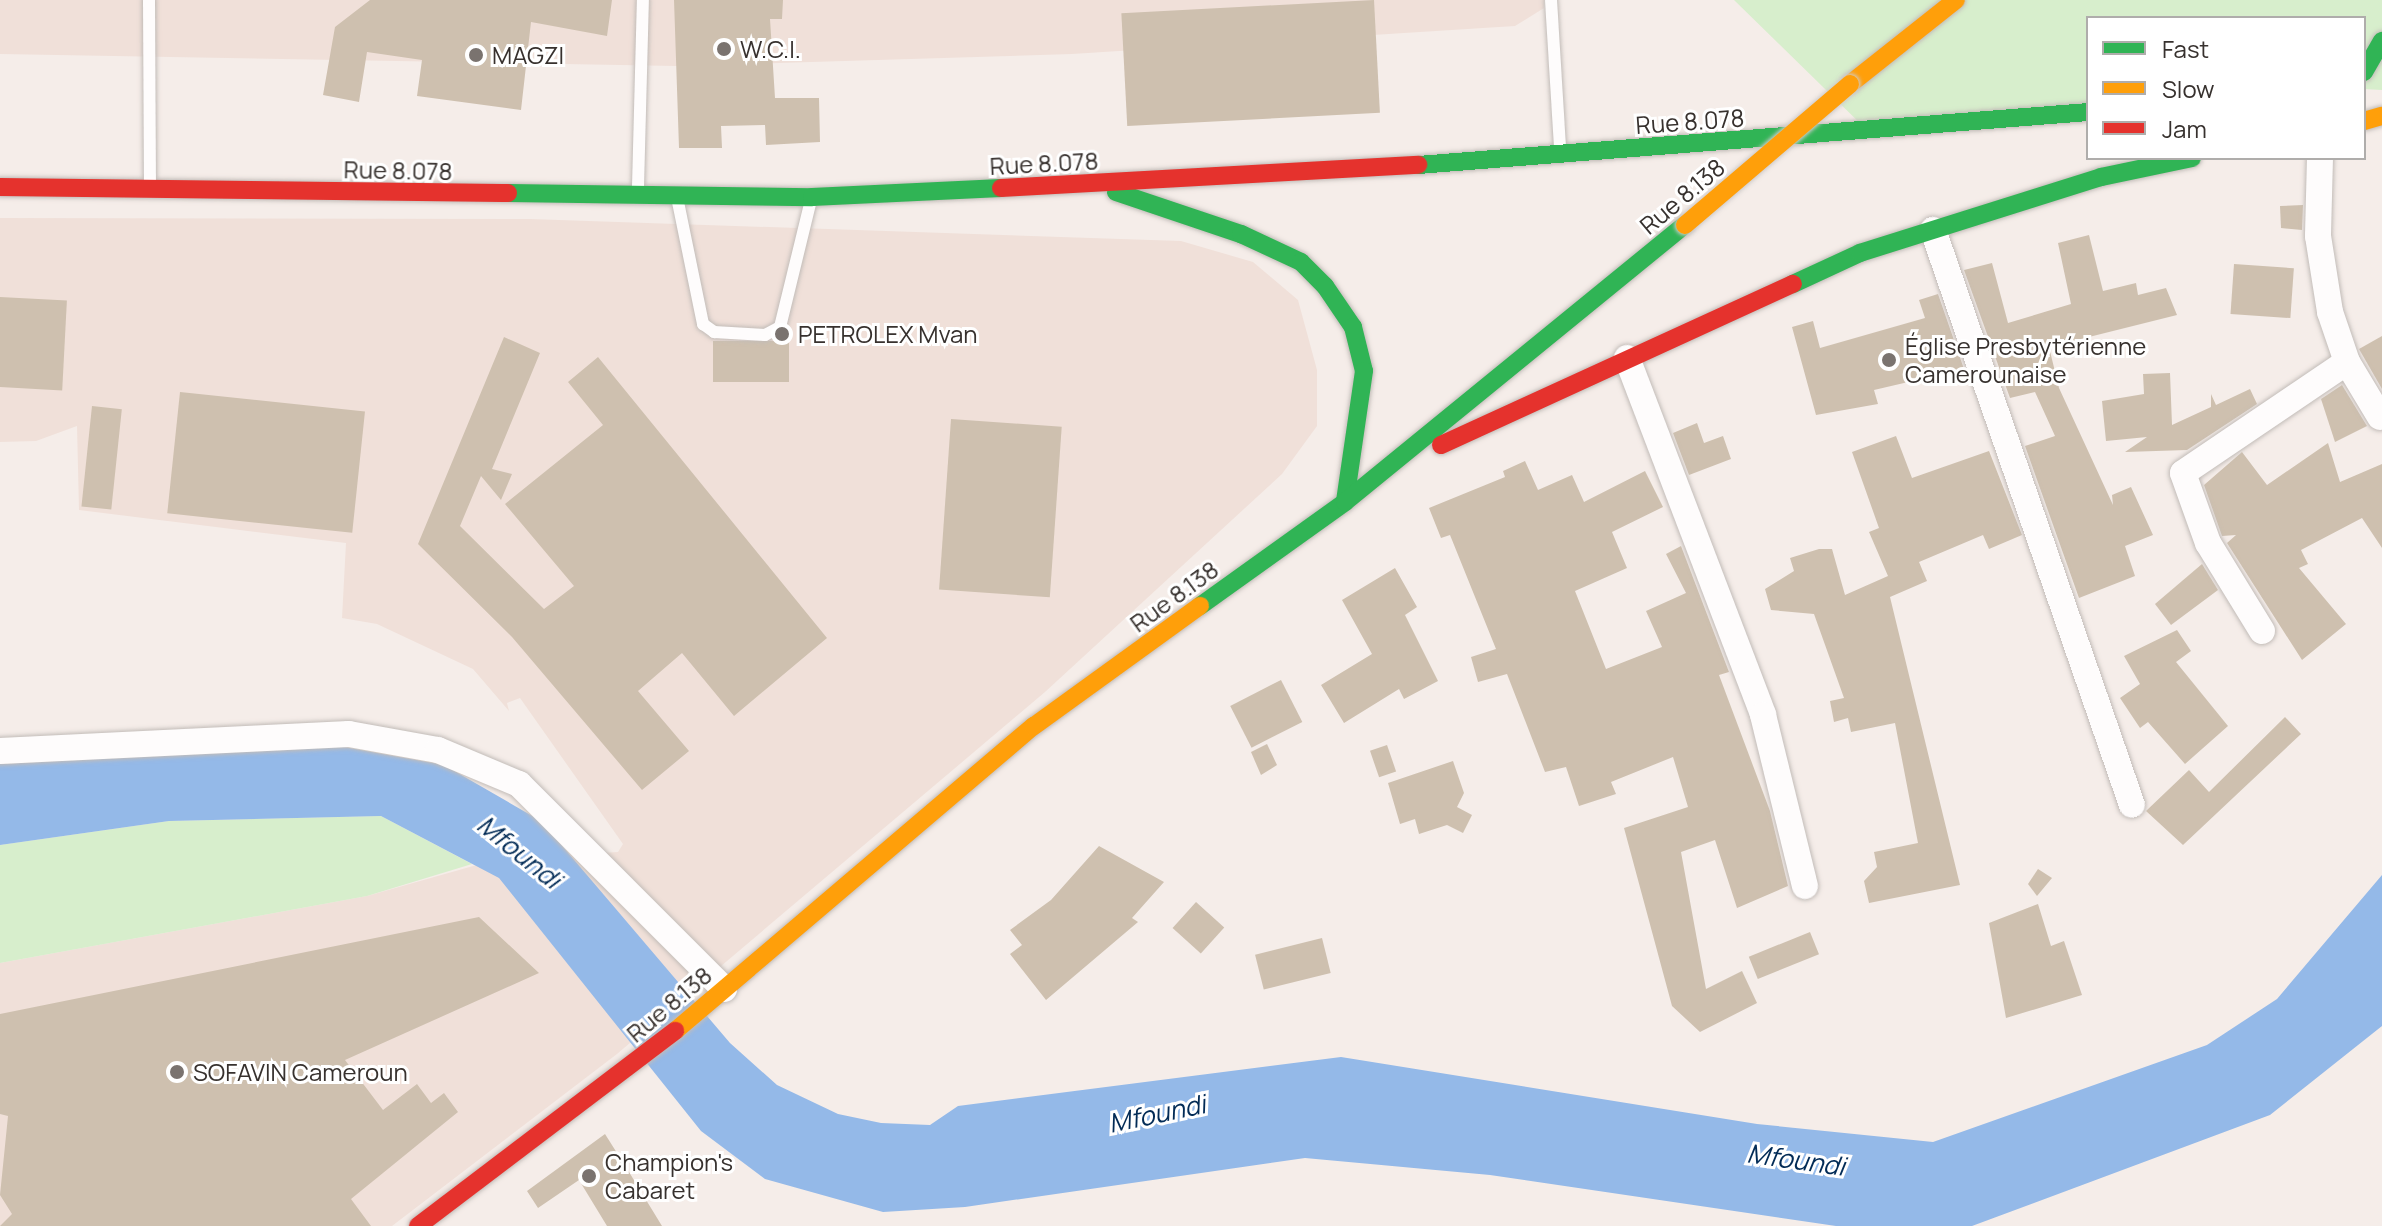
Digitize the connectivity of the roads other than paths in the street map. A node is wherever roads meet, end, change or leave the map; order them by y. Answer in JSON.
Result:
{"nodes":[{"id":1,"x":149,"y":0,"type":"edge"},
{"id":2,"x":643,"y":0,"type":"edge"},
{"id":3,"x":1551,"y":0,"type":"edge"},
{"id":4,"x":1956,"y":0,"type":"edge"},
{"id":5,"x":2382,"y":41,"type":"edge"},
{"id":6,"x":2366,"y":69,"type":"edge"},
{"id":7,"x":2086,"y":112,"type":"edge"},
{"id":8,"x":1560,"y":153,"type":"junction"},
{"id":9,"x":2182,"y":160,"type":"edge"},
{"id":10,"x":2320,"y":160,"type":"edge"},
{"id":11,"x":1095,"y":184,"type":"junction"},
{"id":12,"x":0,"y":187,"type":"edge"},
{"id":13,"x":151,"y":190,"type":"junction"},
{"id":14,"x":812,"y":197,"type":"junction"},
{"id":15,"x":678,"y":198,"type":"junction"},
{"id":16,"x":638,"y":199,"type":"junction"},
{"id":17,"x":1933,"y":230,"type":"junction"},
{"id":18,"x":1627,"y":358,"type":"junction"},
{"id":19,"x":2347,"y":362,"type":"junction"},
{"id":20,"x":2380,"y":417,"type":"dead end"},
{"id":21,"x":1386,"y":470,"type":"junction"},
{"id":22,"x":1345,"y":502,"type":"junction"},
{"id":23,"x":2262,"y":631,"type":"dead end"},
{"id":24,"x":0,"y":751,"type":"edge"},
{"id":25,"x":2132,"y":805,"type":"dead end"},
{"id":26,"x":1805,"y":886,"type":"dead end"},
{"id":27,"x":718,"y":995,"type":"junction"},
{"id":28,"x":418,"y":1226,"type":"edge"}],
"edges":[{"from":1,"to":13,"type":"lane"},
{"from":2,"to":16,"type":"lane"},
{"from":3,"to":8,"type":"lane"},
{"from":4,"to":21,"type":"main road","name":"Rue 8.138","bridge":true},
{"from":5,"to":6,"type":"main road"},
{"from":7,"to":8,"type":"main road","name":"Rue 8.078"},
{"from":8,"to":11,"type":"main road","name":"Rue 8.078"},
{"from":9,"to":17,"type":"main road"},
{"from":10,"to":19,"type":"street"},
{"from":11,"to":14,"type":"main road","name":"Rue 8.078"},
{"from":11,"to":22,"type":"main road"},
{"from":12,"to":13,"type":"main road","name":"Rue 8.078"},
{"from":13,"to":16,"type":"main road","name":"Rue 8.078"},
{"from":14,"to":15,"type":"main road","name":"Rue 8.078"},
{"from":14,"to":15,"type":"lane"},
{"from":15,"to":16,"type":"main road","name":"Rue 8.078"},
{"from":17,"to":18,"type":"main road"},
{"from":17,"to":25,"type":"street"},
{"from":18,"to":21,"type":"main road"},
{"from":18,"to":26,"type":"street"},
{"from":19,"to":20,"type":"street"},
{"from":19,"to":23,"type":"street"},
{"from":21,"to":22,"type":"main road","name":"Rue 8.138"},
{"from":22,"to":27,"type":"main road","name":"Rue 8.138"},
{"from":24,"to":27,"type":"street"},
{"from":27,"to":28,"type":"main road","name":"Rue 8.138"}]}
